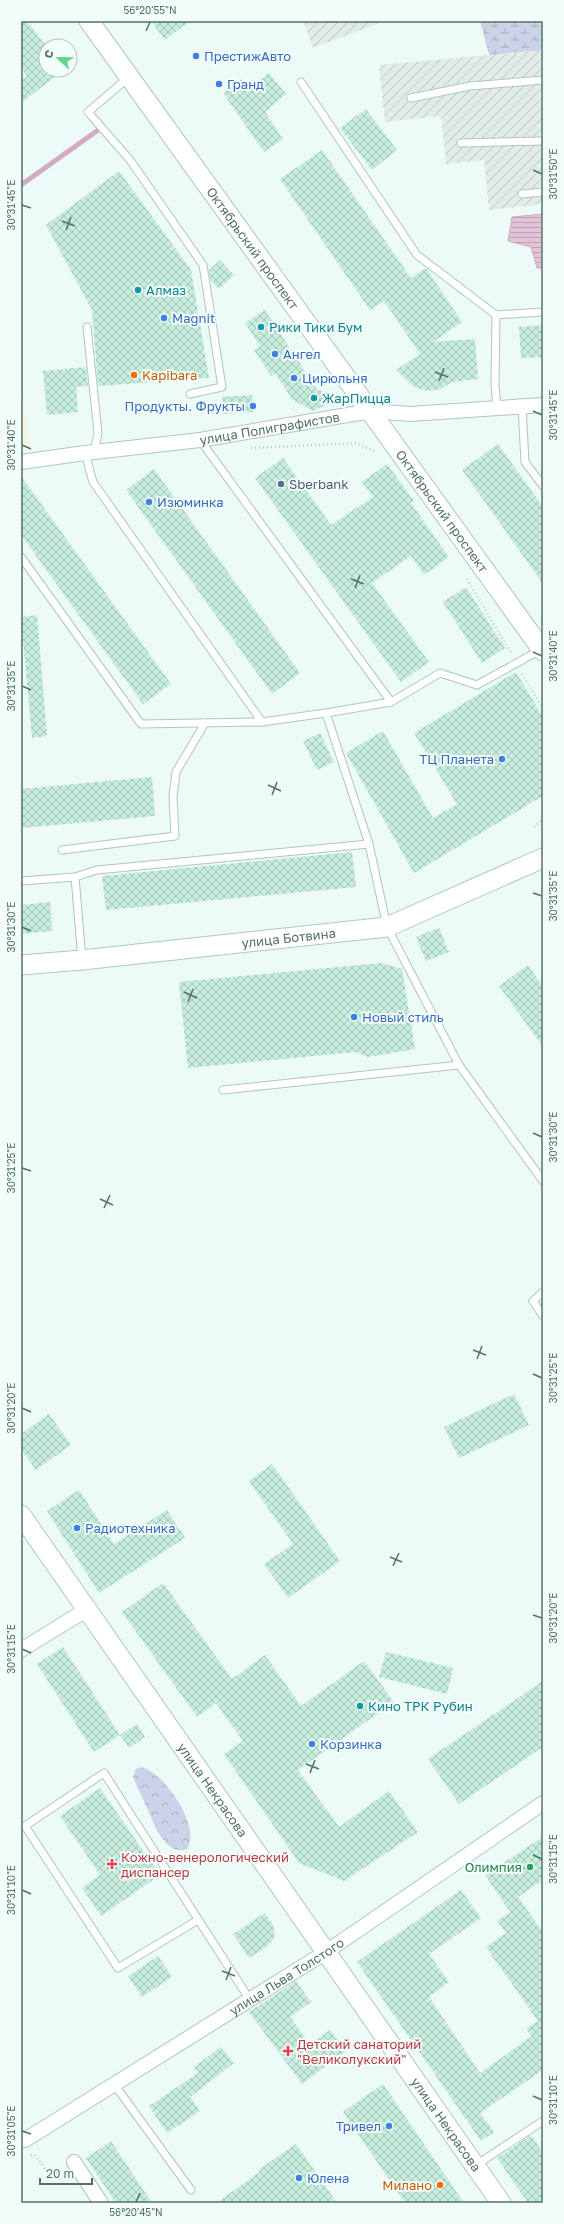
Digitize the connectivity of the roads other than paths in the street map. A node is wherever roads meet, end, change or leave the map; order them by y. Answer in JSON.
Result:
{"nodes":[{"id":1,"x":89,"y":21,"type":"edge"},
{"id":2,"x":129,"y":77,"type":"junction"},
{"id":3,"x":543,"y":80,"type":"edge"},
{"id":4,"x":301,"y":82,"type":"dead end"},
{"id":5,"x":411,"y":98,"type":"dead end"},
{"id":6,"x":543,"y":141,"type":"edge"},
{"id":7,"x":461,"y":143,"type":"dead end"},
{"id":8,"x":543,"y":192,"type":"edge"},
{"id":9,"x":522,"y":194,"type":"dead end"},
{"id":10,"x":543,"y":312,"type":"edge"},
{"id":11,"x":496,"y":315,"type":"junction"},
{"id":12,"x":87,"y":327,"type":"dead end"},
{"id":13,"x":190,"y":394,"type":"dead end"},
{"id":14,"x":543,"y":404,"type":"edge"},
{"id":15,"x":522,"y":406,"type":"junction"},
{"id":16,"x":497,"y":408,"type":"junction"},
{"id":17,"x":370,"y":411,"type":"junction"},
{"id":18,"x":200,"y":440,"type":"junction"},
{"id":19,"x":89,"y":452,"type":"junction"},
{"id":20,"x":21,"y":462,"type":"edge"},
{"id":21,"x":543,"y":486,"type":"edge"},
{"id":22,"x":21,"y":557,"type":"edge"},
{"id":23,"x":542,"y":650,"type":"edge"},
{"id":24,"x":392,"y":702,"type":"junction"},
{"id":25,"x":326,"y":713,"type":"junction"},
{"id":26,"x":262,"y":722,"type":"junction"},
{"id":27,"x":205,"y":723,"type":"junction"},
{"id":28,"x":369,"y":844,"type":"junction"},
{"id":29,"x":62,"y":850,"type":"dead end"},
{"id":30,"x":543,"y":858,"type":"edge"},
{"id":31,"x":75,"y":877,"type":"junction"},
{"id":32,"x":21,"y":881,"type":"edge"},
{"id":33,"x":387,"y":927,"type":"junction"},
{"id":34,"x":82,"y":960,"type":"junction"},
{"id":35,"x":21,"y":965,"type":"edge"},
{"id":36,"x":459,"y":1065,"type":"junction"},
{"id":37,"x":223,"y":1090,"type":"dead end"},
{"id":38,"x":543,"y":1181,"type":"edge"},
{"id":39,"x":543,"y":1292,"type":"edge"},
{"id":40,"x":543,"y":1316,"type":"edge"},
{"id":41,"x":21,"y":1515,"type":"edge"},
{"id":42,"x":86,"y":1610,"type":"junction"},
{"id":43,"x":21,"y":1650,"type":"edge"},
{"id":44,"x":543,"y":1803,"type":"edge"},
{"id":45,"x":198,"y":1920,"type":"junction"},
{"id":46,"x":326,"y":1952,"type":"junction"},
{"id":47,"x":250,"y":2000,"type":"junction"},
{"id":48,"x":114,"y":2084,"type":"junction"},
{"id":49,"x":543,"y":2121,"type":"edge"},
{"id":50,"x":23,"y":2139,"type":"edge"},
{"id":51,"x":74,"y":2162,"type":"road end"},
{"id":52,"x":475,"y":2165,"type":"junction"},
{"id":53,"x":191,"y":2190,"type":"dead end"},
{"id":54,"x":101,"y":2203,"type":"edge"},
{"id":55,"x":501,"y":2203,"type":"edge"}],
"edges":[{"from":1,"to":2,"type":"street","name":"Октябрьский проспект"},
{"from":2,"to":13,"type":"lane"},
{"from":2,"to":17,"type":"street","name":"Октябрьский проспект"},
{"from":3,"to":5,"type":"lane"},
{"from":4,"to":11,"type":"lane"},
{"from":6,"to":7,"type":"lane"},
{"from":8,"to":9,"type":"lane"},
{"from":10,"to":11,"type":"lane"},
{"from":11,"to":16,"type":"lane"},
{"from":12,"to":19,"type":"lane"},
{"from":14,"to":15,"type":"street","name":"улица Полиграфистов"},
{"from":15,"to":16,"type":"street","name":"улица Полиграфистов"},
{"from":15,"to":21,"type":"lane"},
{"from":16,"to":17,"type":"street","name":"улица Полиграфистов"},
{"from":17,"to":18,"type":"street","name":"улица Полиграфистов"},
{"from":17,"to":23,"type":"street","name":"Октябрьский проспект"},
{"from":18,"to":19,"type":"street","name":"улица Полиграфистов"},
{"from":18,"to":24,"type":"lane"},
{"from":19,"to":20,"type":"street","name":"улица Полиграфистов"},
{"from":19,"to":26,"type":"lane"},
{"from":22,"to":27,"type":"lane"},
{"from":23,"to":24,"type":"lane"},
{"from":24,"to":25,"type":"lane"},
{"from":25,"to":26,"type":"lane"},
{"from":25,"to":28,"type":"lane"},
{"from":26,"to":27,"type":"lane"},
{"from":27,"to":29,"type":"lane"},
{"from":28,"to":31,"type":"lane"},
{"from":28,"to":33,"type":"lane"},
{"from":30,"to":33,"type":"street","name":"улица Ботвина"},
{"from":31,"to":32,"type":"lane"},
{"from":31,"to":34,"type":"lane"},
{"from":33,"to":34,"type":"street","name":"улица Ботвина"},
{"from":33,"to":36,"type":"lane"},
{"from":34,"to":35,"type":"street","name":"улица Ботвина"},
{"from":36,"to":37,"type":"lane"},
{"from":36,"to":38,"type":"lane"},
{"from":39,"to":40,"type":"lane"},
{"from":41,"to":42,"type":"street","name":"улица Некрасова"},
{"from":42,"to":43,"type":"street"},
{"from":42,"to":46,"type":"street","name":"улица Некрасова"},
{"from":44,"to":46,"type":"street","name":"улица Льва Толстого"},
{"from":45,"to":45,"type":"lane"},
{"from":45,"to":47,"type":"lane"},
{"from":46,"to":47,"type":"street","name":"улица Льва Толстого"},
{"from":46,"to":52,"type":"street","name":"улица Некрасова"},
{"from":47,"to":48,"type":"street","name":"улица Льва Толстого"},
{"from":48,"to":50,"type":"street","name":"улица Льва Толстого"},
{"from":48,"to":53,"type":"lane"},
{"from":49,"to":52,"type":"lane"},
{"from":51,"to":54,"type":"street"},
{"from":52,"to":55,"type":"street","name":"улица Некрасова"}]}
